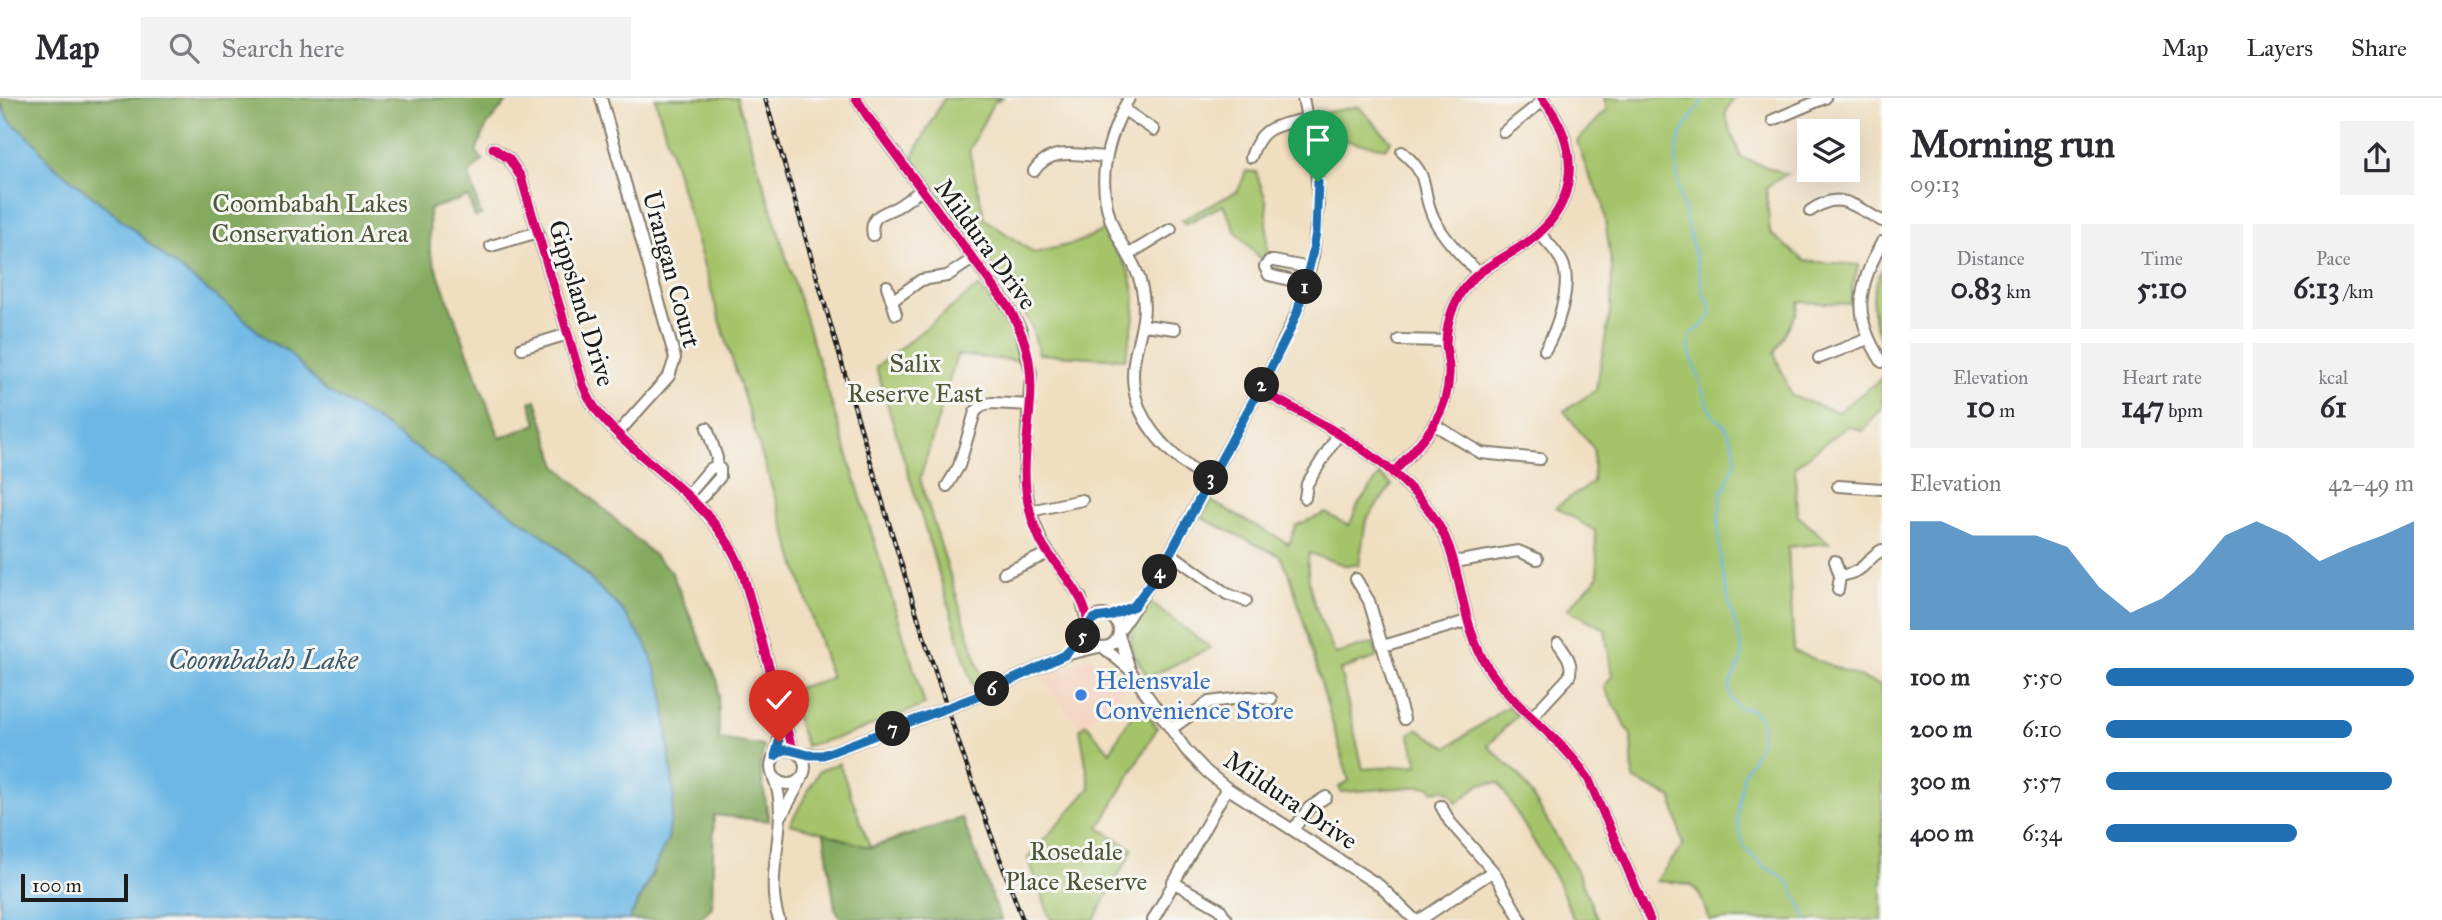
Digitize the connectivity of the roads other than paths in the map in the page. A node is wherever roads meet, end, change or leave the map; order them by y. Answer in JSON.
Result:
{"nodes":[{"id":1,"x":601,"y":98,"type":"edge"},
{"id":2,"x":856,"y":98,"type":"edge"},
{"id":3,"x":1129,"y":98,"type":"edge"},
{"id":4,"x":1303,"y":98,"type":"edge"},
{"id":5,"x":1825,"y":98,"type":"edge"},
{"id":6,"x":1543,"y":99,"type":"edge"},
{"id":7,"x":1122,"y":109,"type":"junction"},
{"id":8,"x":1308,"y":118,"type":"junction"},
{"id":9,"x":1773,"y":120,"type":"dead end"},
{"id":10,"x":1154,"y":130,"type":"dead end"},
{"id":11,"x":1504,"y":132,"type":"dead end"},
{"id":12,"x":493,"y":148,"type":"dead end"},
{"id":13,"x":1402,"y":152,"type":"dead end"},
{"id":14,"x":1105,"y":157,"type":"junction"},
{"id":15,"x":1251,"y":157,"type":"dead end"},
{"id":16,"x":1034,"y":171,"type":"dead end"},
{"id":17,"x":922,"y":190,"type":"junction"},
{"id":18,"x":1810,"y":211,"type":"dead end"},
{"id":19,"x":1882,"y":221,"type":"edge"},
{"id":20,"x":1171,"y":229,"type":"dead end"},
{"id":21,"x":538,"y":232,"type":"junction"},
{"id":22,"x":1539,"y":233,"type":"junction"},
{"id":23,"x":873,"y":235,"type":"dead end"},
{"id":24,"x":1882,"y":242,"type":"edge"},
{"id":25,"x":491,"y":246,"type":"dead end"},
{"id":26,"x":1129,"y":254,"type":"junction"},
{"id":27,"x":973,"y":259,"type":"junction"},
{"id":28,"x":1310,"y":268,"type":"junction"},
{"id":29,"x":1479,"y":274,"type":"junction"},
{"id":30,"x":1306,"y":285,"type":"junction"},
{"id":31,"x":887,"y":286,"type":"dead end"},
{"id":32,"x":892,"y":301,"type":"junction"},
{"id":33,"x":896,"y":314,"type":"dead end"},
{"id":34,"x":1144,"y":325,"type":"junction"},
{"id":35,"x":1175,"y":329,"type":"dead end"},
{"id":36,"x":568,"y":334,"type":"junction"},
{"id":37,"x":1868,"y":339,"type":"junction"},
{"id":38,"x":1399,"y":340,"type":"dead end"},
{"id":39,"x":1446,"y":341,"type":"junction"},
{"id":40,"x":522,"y":348,"type":"dead end"},
{"id":41,"x":1545,"y":350,"type":"dead end"},
{"id":42,"x":1819,"y":358,"type":"dead end"},
{"id":43,"x":1882,"y":362,"type":"edge"},
{"id":44,"x":1259,"y":390,"type":"junction"},
{"id":45,"x":1030,"y":405,"type":"junction"},
{"id":46,"x":1435,"y":425,"type":"junction"},
{"id":47,"x":707,"y":428,"type":"dead end"},
{"id":48,"x":1339,"y":433,"type":"junction"},
{"id":49,"x":617,"y":434,"type":"junction"},
{"id":50,"x":1540,"y":459,"type":"dead end"},
{"id":51,"x":716,"y":467,"type":"junction"},
{"id":52,"x":1393,"y":473,"type":"junction"},
{"id":53,"x":1209,"y":482,"type":"junction"},
{"id":54,"x":947,"y":486,"type":"dead end"},
{"id":55,"x":1838,"y":486,"type":"dead end"},
{"id":56,"x":1882,"y":489,"type":"edge"},
{"id":57,"x":687,"y":496,"type":"junction"},
{"id":58,"x":1305,"y":498,"type":"dead end"},
{"id":59,"x":1082,"y":500,"type":"dead end"},
{"id":60,"x":696,"y":504,"type":"junction"},
{"id":61,"x":1030,"y":511,"type":"junction"},
{"id":62,"x":1882,"y":550,"type":"edge"},
{"id":63,"x":1049,"y":553,"type":"junction"},
{"id":64,"x":1170,"y":554,"type":"junction"},
{"id":65,"x":1537,"y":559,"type":"dead end"},
{"id":66,"x":1835,"y":561,"type":"dead end"},
{"id":67,"x":1454,"y":562,"type":"junction"},
{"id":68,"x":1004,"y":573,"type":"dead end"},
{"id":69,"x":1840,"y":576,"type":"junction"},
{"id":70,"x":1356,"y":579,"type":"dead end"},
{"id":71,"x":1838,"y":590,"type":"dead end"},
{"id":72,"x":1081,"y":598,"type":"junction"},
{"id":73,"x":1246,"y":601,"type":"dead end"},
{"id":74,"x":1134,"y":606,"type":"junction"},
{"id":75,"x":1107,"y":616,"type":"junction"},
{"id":76,"x":1467,"y":621,"type":"junction"},
{"id":77,"x":1088,"y":628,"type":"junction"},
{"id":78,"x":1120,"y":633,"type":"junction"},
{"id":79,"x":1558,"y":643,"type":"dead end"},
{"id":80,"x":1383,"y":646,"type":"junction"},
{"id":81,"x":1101,"y":647,"type":"junction"},
{"id":82,"x":1065,"y":655,"type":"junction"},
{"id":83,"x":1130,"y":670,"type":"junction"},
{"id":84,"x":1271,"y":699,"type":"dead end"},
{"id":85,"x":1532,"y":717,"type":"junction"},
{"id":86,"x":783,"y":719,"type":"junction"},
{"id":87,"x":1404,"y":719,"type":"dead end"},
{"id":88,"x":1171,"y":729,"type":"junction"},
{"id":89,"x":797,"y":752,"type":"junction"},
{"id":90,"x":823,"y":755,"type":"junction"},
{"id":91,"x":775,"y":756,"type":"junction"},
{"id":92,"x":773,"y":776,"type":"junction"},
{"id":93,"x":803,"y":777,"type":"junction"},
{"id":94,"x":1227,"y":789,"type":"junction"},
{"id":95,"x":1325,"y":797,"type":"dead end"},
{"id":96,"x":1441,"y":806,"type":"dead end"},
{"id":97,"x":781,"y":817,"type":"junction"},
{"id":98,"x":1293,"y":830,"type":"junction"},
{"id":99,"x":1493,"y":871,"type":"junction"},
{"id":100,"x":1173,"y":882,"type":"junction"},
{"id":101,"x":779,"y":920,"type":"edge"},
{"id":102,"x":1153,"y":920,"type":"edge"},
{"id":103,"x":1227,"y":920,"type":"edge"},
{"id":104,"x":1418,"y":920,"type":"edge"},
{"id":105,"x":1521,"y":920,"type":"edge"},
{"id":106,"x":1650,"y":920,"type":"edge"}],
"edges":[{"from":1,"to":49,"type":"street","name":"Urangan Court"},
{"from":2,"to":17,"type":"street","name":"Mildura Drive"},
{"from":3,"to":7,"type":"street"},
{"from":4,"to":8,"type":"street"},
{"from":5,"to":9,"type":"street"},
{"from":6,"to":11,"type":"street"},
{"from":6,"to":22,"type":"street"},
{"from":7,"to":10,"type":"street"},
{"from":7,"to":14,"type":"street"},
{"from":8,"to":15,"type":"street"},
{"from":8,"to":28,"type":"street"},
{"from":12,"to":21,"type":"street","name":"Gippsland Drive"},
{"from":13,"to":29,"type":"street"},
{"from":14,"to":16,"type":"street"},
{"from":14,"to":26,"type":"street"},
{"from":17,"to":23,"type":"street"},
{"from":17,"to":27,"type":"street","name":"Mildura Drive"},
{"from":18,"to":19,"type":"street"},
{"from":20,"to":26,"type":"street"},
{"from":21,"to":25,"type":"street"},
{"from":21,"to":36,"type":"street","name":"Gippsland Drive"},
{"from":22,"to":29,"type":"street"},
{"from":22,"to":41,"type":"street"},
{"from":24,"to":37,"type":"street"},
{"from":26,"to":34,"type":"street"},
{"from":27,"to":32,"type":"street"},
{"from":27,"to":45,"type":"street","name":"Mildura Drive"},
{"from":28,"to":30,"type":"street"},
{"from":28,"to":30,"type":"street"},
{"from":29,"to":39,"type":"street"},
{"from":30,"to":44,"type":"street"},
{"from":31,"to":32,"type":"street"},
{"from":32,"to":33,"type":"street"},
{"from":34,"to":35,"type":"street"},
{"from":34,"to":53,"type":"street"},
{"from":36,"to":40,"type":"street"},
{"from":36,"to":49,"type":"street","name":"Gippsland Drive"},
{"from":37,"to":42,"type":"street"},
{"from":37,"to":43,"type":"street"},
{"from":38,"to":39,"type":"street"},
{"from":39,"to":46,"type":"street"},
{"from":44,"to":48,"type":"street"},
{"from":44,"to":53,"type":"street"},
{"from":45,"to":54,"type":"street"},
{"from":45,"to":61,"type":"street","name":"Mildura Drive"},
{"from":46,"to":50,"type":"street"},
{"from":46,"to":52,"type":"street"},
{"from":47,"to":51,"type":"street"},
{"from":48,"to":52,"type":"street"},
{"from":48,"to":58,"type":"street"},
{"from":49,"to":57,"type":"street","name":"Gippsland Drive"},
{"from":51,"to":57,"type":"street"},
{"from":51,"to":60,"type":"street"},
{"from":52,"to":67,"type":"street"},
{"from":53,"to":64,"type":"street"},
{"from":55,"to":56,"type":"street"},
{"from":57,"to":60,"type":"street","name":"Gippsland Drive"},
{"from":59,"to":61,"type":"street"},
{"from":60,"to":86,"type":"street","name":"Gippsland Drive"},
{"from":61,"to":63,"type":"street","name":"Mildura Drive"},
{"from":62,"to":69,"type":"street"},
{"from":63,"to":68,"type":"street"},
{"from":63,"to":72,"type":"street","name":"Mildura Drive"},
{"from":64,"to":73,"type":"street"},
{"from":64,"to":74,"type":"street"},
{"from":65,"to":67,"type":"street"},
{"from":66,"to":69,"type":"street"},
{"from":67,"to":76,"type":"street"},
{"from":69,"to":71,"type":"street"},
{"from":70,"to":80,"type":"street"},
{"from":72,"to":75,"type":"street","name":"Mildura Drive"},
{"from":72,"to":77,"type":"street","name":"Mildura Drive"},
{"from":74,"to":75,"type":"street"},
{"from":74,"to":78,"type":"street"},
{"from":75,"to":77,"type":"street"},
{"from":75,"to":78,"type":"street"},
{"from":76,"to":80,"type":"street"},
{"from":76,"to":85,"type":"street"},
{"from":77,"to":81,"type":"street"},
{"from":77,"to":82,"type":"street"},
{"from":78,"to":81,"type":"street"},
{"from":78,"to":83,"type":"street","name":"Mildura Drive"},
{"from":79,"to":85,"type":"street"},
{"from":80,"to":87,"type":"street"},
{"from":81,"to":82,"type":"street"},
{"from":81,"to":83,"type":"street","name":"Mildura Drive"},
{"from":82,"to":90,"type":"street","bridge":true},
{"from":83,"to":88,"type":"street","name":"Mildura Drive"},
{"from":84,"to":88,"type":"street"},
{"from":85,"to":106,"type":"street"},
{"from":86,"to":89,"type":"street","name":"Gippsland Drive"},
{"from":86,"to":91,"type":"street","name":"Gippsland Drive"},
{"from":88,"to":94,"type":"street","name":"Mildura Drive"},
{"from":89,"to":90,"type":"street"},
{"from":89,"to":91,"type":"street"},
{"from":89,"to":93,"type":"street"},
{"from":90,"to":93,"type":"street"},
{"from":91,"to":92,"type":"street"},
{"from":92,"to":93,"type":"street"},
{"from":92,"to":97,"type":"street"},
{"from":93,"to":97,"type":"street"},
{"from":94,"to":98,"type":"street","name":"Mildura Drive"},
{"from":94,"to":100,"type":"street"},
{"from":95,"to":98,"type":"street"},
{"from":96,"to":99,"type":"street"},
{"from":97,"to":101,"type":"street"},
{"from":98,"to":104,"type":"street","name":"Mildura Drive"},
{"from":99,"to":104,"type":"street"},
{"from":99,"to":105,"type":"street"},
{"from":100,"to":102,"type":"street"},
{"from":100,"to":103,"type":"street"}]}
